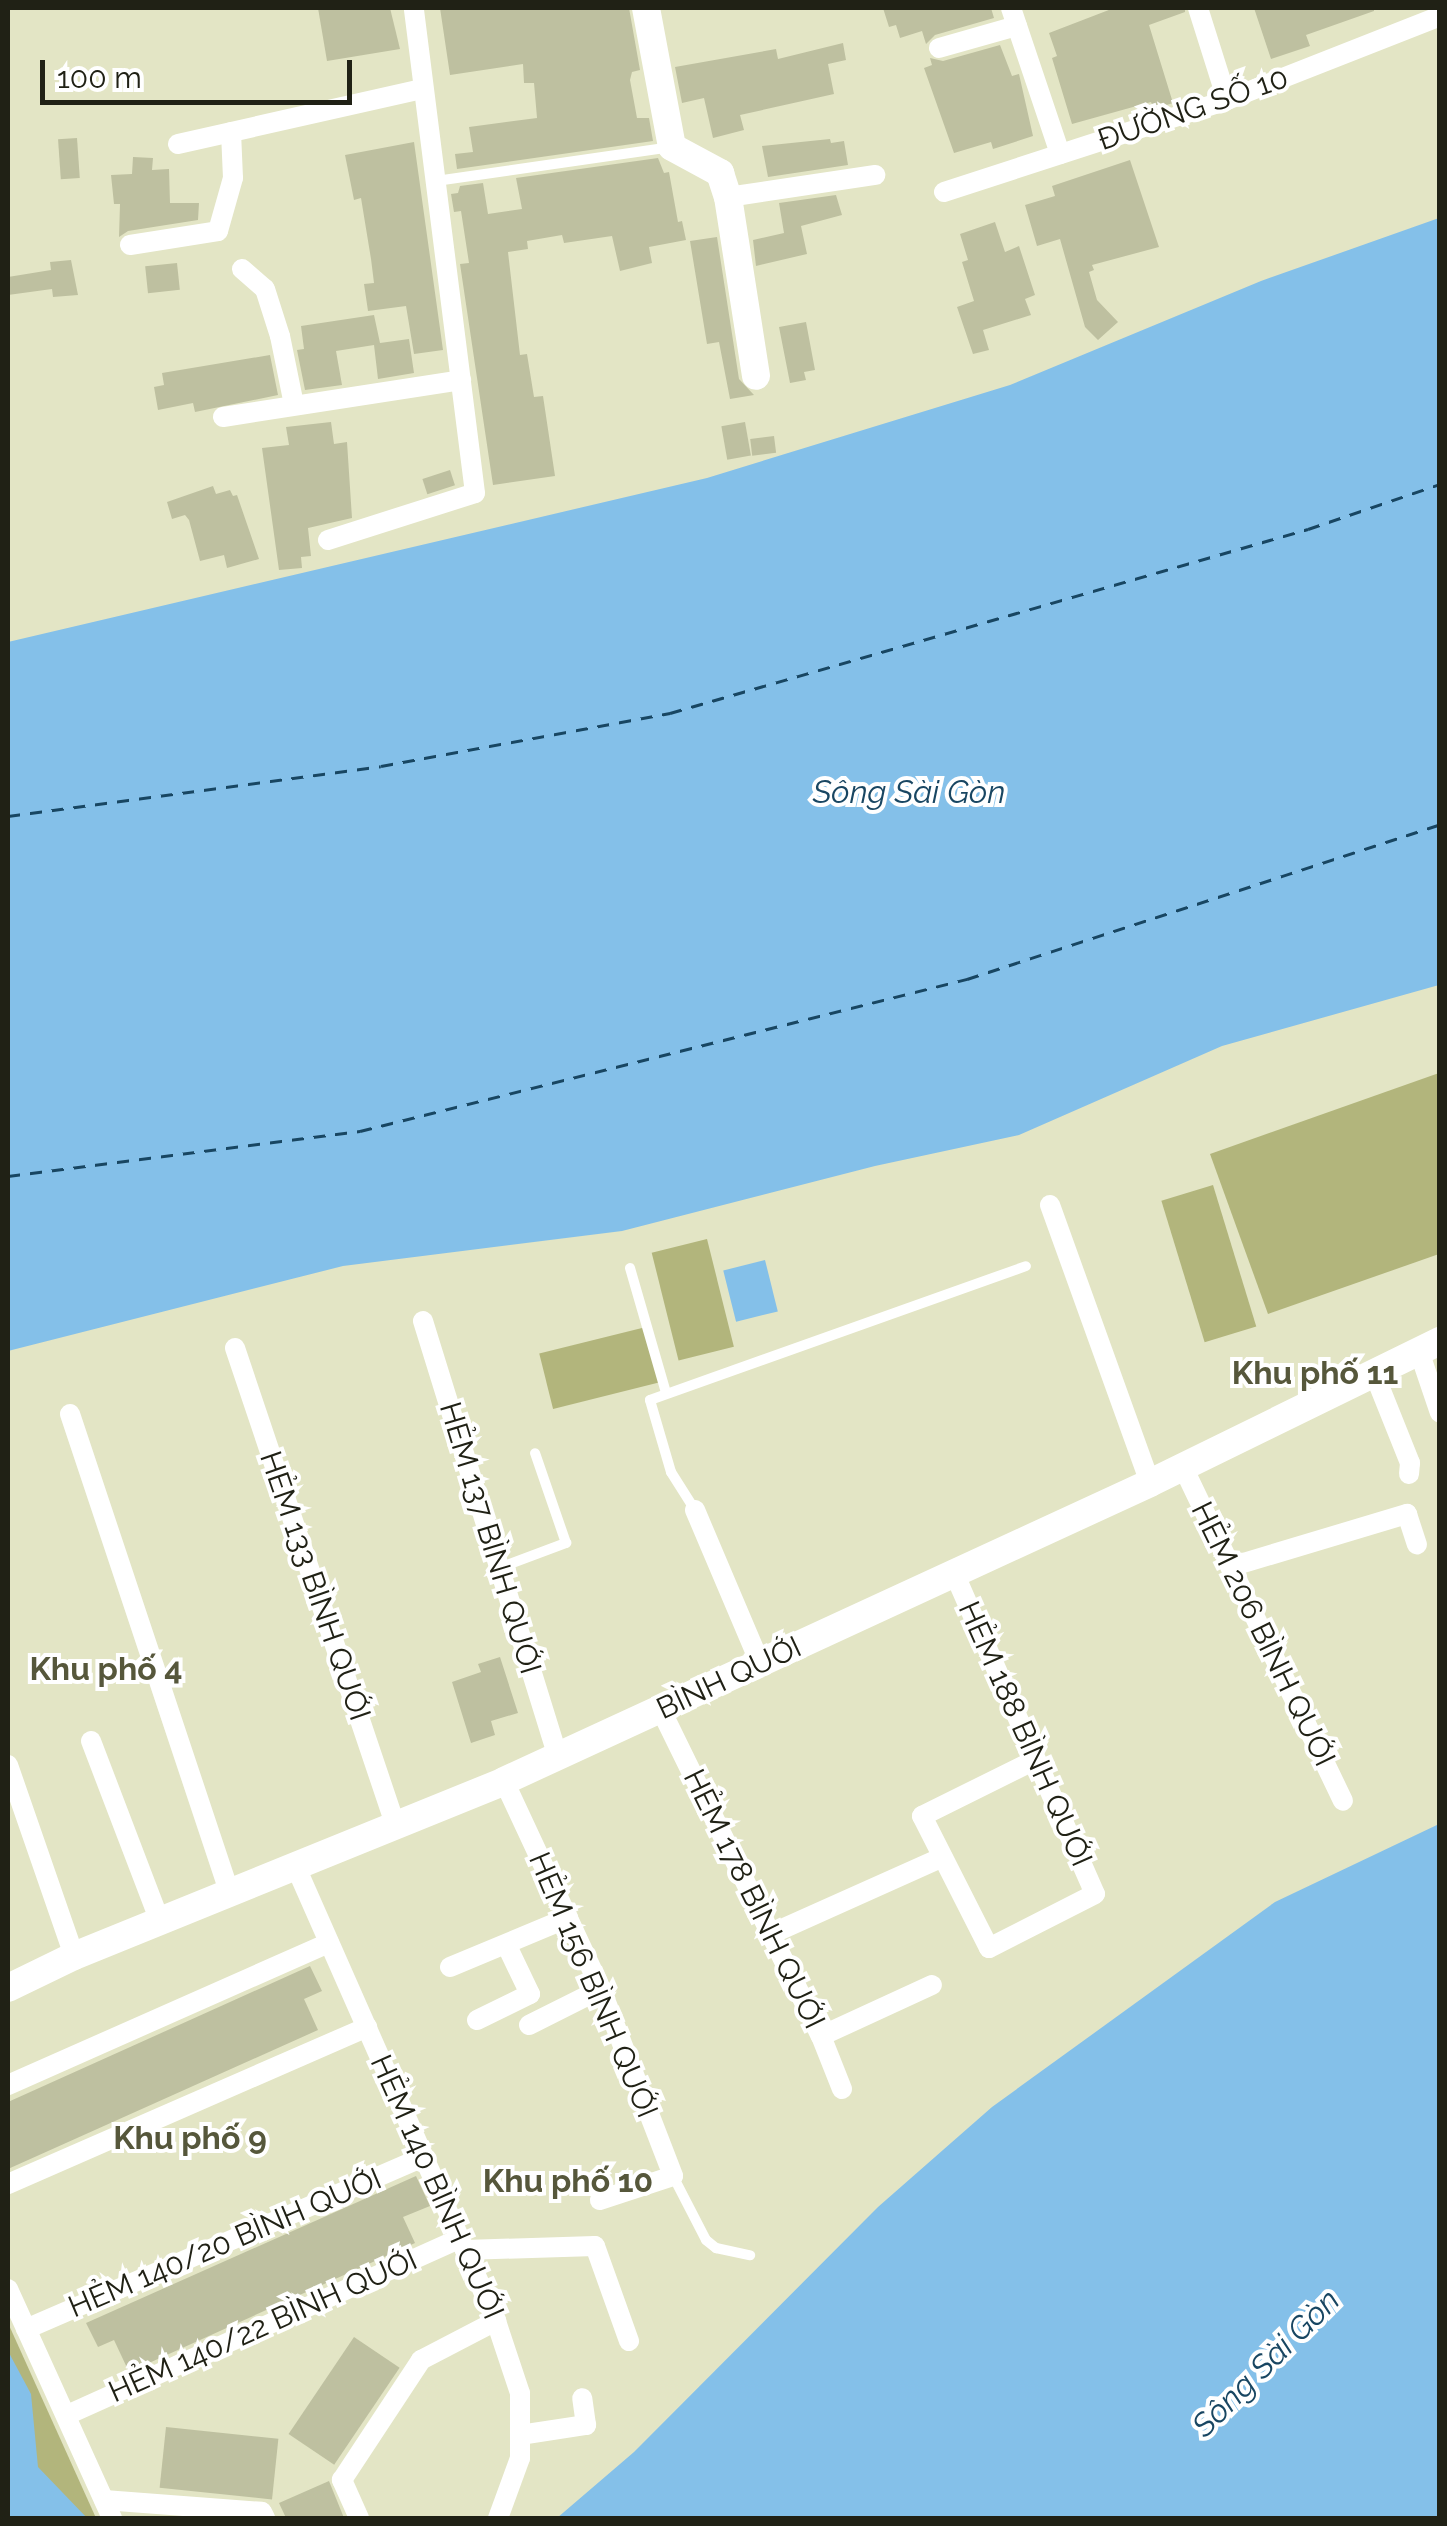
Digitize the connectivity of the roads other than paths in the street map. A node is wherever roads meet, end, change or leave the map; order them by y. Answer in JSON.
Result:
{"nodes":[{"id":1,"x":414,"y":8,"type":"edge"},
{"id":2,"x":646,"y":8,"type":"edge"},
{"id":3,"x":1198,"y":8,"type":"edge"},
{"id":4,"x":1440,"y":16,"type":"edge"},
{"id":5,"x":1014,"y":17,"type":"edge"},
{"id":6,"x":938,"y":48,"type":"dead end"},
{"id":7,"x":422,"y":89,"type":"junction"},
{"id":8,"x":1227,"y":100,"type":"junction"},
{"id":9,"x":231,"y":132,"type":"junction"},
{"id":10,"x":178,"y":144,"type":"dead end"},
{"id":11,"x":672,"y":147,"type":"junction"},
{"id":12,"x":1060,"y":154,"type":"junction"},
{"id":13,"x":874,"y":175,"type":"dead end"},
{"id":14,"x":435,"y":182,"type":"junction"},
{"id":15,"x":944,"y":192,"type":"dead end"},
{"id":16,"x":728,"y":198,"type":"junction"},
{"id":17,"x":130,"y":245,"type":"dead end"},
{"id":18,"x":242,"y":269,"type":"dead end"},
{"id":19,"x":756,"y":376,"type":"dead end"},
{"id":20,"x":461,"y":380,"type":"junction"},
{"id":21,"x":294,"y":406,"type":"junction"},
{"id":22,"x":223,"y":417,"type":"dead end"},
{"id":23,"x":328,"y":540,"type":"dead end"},
{"id":24,"x":1050,"y":1205,"type":"dead end"},
{"id":25,"x":1026,"y":1266,"type":"dead end"},
{"id":26,"x":630,"y":1268,"type":"dead end"},
{"id":27,"x":424,"y":1321,"type":"dead end"},
{"id":28,"x":1429,"y":1346,"type":"edge"},
{"id":29,"x":235,"y":1348,"type":"dead end"},
{"id":30,"x":1374,"y":1373,"type":"junction"},
{"id":31,"x":666,"y":1394,"type":"junction"},
{"id":32,"x":70,"y":1414,"type":"dead end"},
{"id":33,"x":1440,"y":1414,"type":"edge"},
{"id":34,"x":535,"y":1453,"type":"dead end"},
{"id":35,"x":1183,"y":1467,"type":"junction"},
{"id":36,"x":1409,"y":1474,"type":"dead end"},
{"id":37,"x":1150,"y":1483,"type":"junction"},
{"id":38,"x":695,"y":1510,"type":"joint"},
{"id":39,"x":1417,"y":1544,"type":"dead end"},
{"id":40,"x":1230,"y":1567,"type":"junction"},
{"id":41,"x":499,"y":1568,"type":"junction"},
{"id":42,"x":955,"y":1575,"type":"junction"},
{"id":43,"x":760,"y":1662,"type":"junction"},
{"id":44,"x":661,"y":1710,"type":"junction"},
{"id":45,"x":92,"y":1741,"type":"dead end"},
{"id":46,"x":557,"y":1755,"type":"junction"},
{"id":47,"x":1034,"y":1760,"type":"junction"},
{"id":48,"x":8,"y":1765,"type":"edge"},
{"id":49,"x":504,"y":1781,"type":"junction"},
{"id":50,"x":1342,"y":1801,"type":"dead end"},
{"id":51,"x":395,"y":1824,"type":"junction"},
{"id":52,"x":944,"y":1857,"type":"junction"},
{"id":53,"x":295,"y":1864,"type":"junction"},
{"id":54,"x":230,"y":1894,"type":"junction"},
{"id":55,"x":568,"y":1918,"type":"junction"},
{"id":56,"x":160,"y":1922,"type":"junction"},
{"id":57,"x":771,"y":1934,"type":"junction"},
{"id":58,"x":329,"y":1943,"type":"junction"},
{"id":59,"x":506,"y":1944,"type":"junction"},
{"id":60,"x":74,"y":1956,"type":"junction"},
{"id":61,"x":450,"y":1967,"type":"dead end"},
{"id":62,"x":9,"y":1982,"type":"edge"},
{"id":63,"x":932,"y":1984,"type":"dead end"},
{"id":64,"x":601,"y":1989,"type":"junction"},
{"id":65,"x":477,"y":2020,"type":"dead end"},
{"id":66,"x":529,"y":2025,"type":"dead end"},
{"id":67,"x":366,"y":2027,"type":"junction"},
{"id":68,"x":822,"y":2036,"type":"junction"},
{"id":69,"x":8,"y":2084,"type":"edge"},
{"id":70,"x":842,"y":2089,"type":"dead end"},
{"id":71,"x":424,"y":2157,"type":"junction"},
{"id":72,"x":673,"y":2176,"type":"junction"},
{"id":73,"x":8,"y":2184,"type":"edge"},
{"id":74,"x":600,"y":2200,"type":"dead end"},
{"id":75,"x":462,"y":2244,"type":"junction"},
{"id":76,"x":750,"y":2256,"type":"dead end"},
{"id":77,"x":8,"y":2289,"type":"edge"},
{"id":78,"x":496,"y":2322,"type":"junction"},
{"id":79,"x":26,"y":2329,"type":"junction"},
{"id":80,"x":629,"y":2341,"type":"dead end"},
{"id":81,"x":582,"y":2398,"type":"dead end"},
{"id":82,"x":66,"y":2415,"type":"junction"},
{"id":83,"x":520,"y":2436,"type":"junction"},
{"id":84,"x":108,"y":2509,"type":"edge"},
{"id":85,"x":265,"y":2518,"type":"edge"},
{"id":86,"x":359,"y":2518,"type":"edge"},
{"id":87,"x":498,"y":2518,"type":"edge"}],
"edges":[{"from":1,"to":7,"type":"street"},
{"from":2,"to":11,"type":"main road"},
{"from":3,"to":8,"type":"street"},
{"from":4,"to":8,"type":"street","name":"ĐƯỜNG SỐ 10"},
{"from":5,"to":6,"type":"street"},
{"from":5,"to":12,"type":"street"},
{"from":7,"to":9,"type":"street"},
{"from":7,"to":14,"type":"street"},
{"from":8,"to":12,"type":"street","name":"ĐƯỜNG SỐ 10"},
{"from":9,"to":10,"type":"street"},
{"from":9,"to":17,"type":"street"},
{"from":11,"to":14,"type":"lane"},
{"from":11,"to":16,"type":"main road"},
{"from":12,"to":15,"type":"street","name":"ĐƯỜNG SỐ 10"},
{"from":13,"to":16,"type":"street"},
{"from":14,"to":20,"type":"street"},
{"from":16,"to":19,"type":"main road"},
{"from":18,"to":21,"type":"street"},
{"from":20,"to":21,"type":"street"},
{"from":20,"to":23,"type":"street"},
{"from":21,"to":22,"type":"street"},
{"from":24,"to":37,"type":"street"},
{"from":25,"to":31,"type":"lane"},
{"from":26,"to":31,"type":"lane"},
{"from":27,"to":41,"type":"street","name":"HẺM 137 BÌNH QUỚI"},
{"from":28,"to":30,"type":"main road","name":"BÌNH QUỚI"},
{"from":28,"to":33,"type":"street"},
{"from":29,"to":51,"type":"street","name":"HẺM 133 BÌNH QUỚI"},
{"from":30,"to":35,"type":"main road","name":"BÌNH QUỚI"},
{"from":30,"to":36,"type":"street"},
{"from":31,"to":38,"type":"lane"},
{"from":32,"to":54,"type":"street"},
{"from":34,"to":41,"type":"lane"},
{"from":35,"to":37,"type":"main road","name":"BÌNH QUỚI"},
{"from":35,"to":40,"type":"street","name":"HẺM 206 BÌNH QUỚI"},
{"from":37,"to":42,"type":"main road","name":"BÌNH QUỚI"},
{"from":38,"to":43,"type":"street"},
{"from":39,"to":40,"type":"street"},
{"from":40,"to":50,"type":"street","name":"HẺM 206 BÌNH QUỚI"},
{"from":41,"to":46,"type":"street","name":"HẺM 137 BÌNH QUỚI"},
{"from":42,"to":43,"type":"main road","name":"BÌNH QUỚI"},
{"from":42,"to":47,"type":"street","name":"HẺM 188 BÌNH QUỚI"},
{"from":43,"to":44,"type":"main road","name":"BÌNH QUỚI"},
{"from":44,"to":46,"type":"main road","name":"BÌNH QUỚI"},
{"from":44,"to":57,"type":"street","name":"HẺM 178 BÌNH QUỚI"},
{"from":45,"to":56,"type":"street"},
{"from":46,"to":49,"type":"main road","name":"BÌNH QUỚI"},
{"from":47,"to":52,"type":"street"},
{"from":47,"to":52,"type":"street","name":"HẺM 188 BÌNH QUỚI"},
{"from":48,"to":60,"type":"street"},
{"from":49,"to":51,"type":"main road","name":"BÌNH QUỚI"},
{"from":49,"to":55,"type":"street","name":"HẺM 156 BÌNH QUỚI"},
{"from":51,"to":53,"type":"main road","name":"BÌNH QUỚI"},
{"from":52,"to":57,"type":"street"},
{"from":53,"to":54,"type":"main road","name":"BÌNH QUỚI"},
{"from":53,"to":58,"type":"street","name":"HẺM 140 BÌNH QUỚI"},
{"from":54,"to":56,"type":"main road","name":"BÌNH QUỚI"},
{"from":55,"to":59,"type":"street"},
{"from":55,"to":64,"type":"street","name":"HẺM 156 BÌNH QUỚI"},
{"from":56,"to":60,"type":"main road","name":"BÌNH QUỚI"},
{"from":57,"to":68,"type":"street","name":"HẺM 178 BÌNH QUỚI"},
{"from":58,"to":67,"type":"street","name":"HẺM 140 BÌNH QUỚI"},
{"from":58,"to":69,"type":"street"},
{"from":59,"to":61,"type":"street"},
{"from":59,"to":65,"type":"street"},
{"from":60,"to":62,"type":"main road","name":"BÌNH QUỚI"},
{"from":63,"to":68,"type":"street"},
{"from":64,"to":66,"type":"street"},
{"from":64,"to":72,"type":"street","name":"HẺM 156 BÌNH QUỚI"},
{"from":67,"to":71,"type":"street","name":"HẺM 140 BÌNH QUỚI"},
{"from":67,"to":73,"type":"street"},
{"from":68,"to":70,"type":"street","name":"HẺM 178 BÌNH QUỚI"},
{"from":71,"to":75,"type":"street","name":"HẺM 140 BÌNH QUỚI"},
{"from":71,"to":79,"type":"street","name":"HẺM 140/20 BÌNH QUỚI"},
{"from":72,"to":74,"type":"street"},
{"from":72,"to":76,"type":"lane"},
{"from":75,"to":78,"type":"street","name":"HẺM 140 BÌNH QUỚI"},
{"from":75,"to":80,"type":"street"},
{"from":75,"to":82,"type":"street","name":"HẺM 140/22 BÌNH QUỚI"},
{"from":77,"to":79,"type":"street"},
{"from":78,"to":83,"type":"street","name":"HẺM 140 BÌNH QUỚI"},
{"from":78,"to":86,"type":"street"},
{"from":79,"to":82,"type":"street"},
{"from":81,"to":83,"type":"street"},
{"from":82,"to":84,"type":"street"},
{"from":83,"to":87,"type":"street","name":"HẺM 140 BÌNH QUỚI"},
{"from":84,"to":85,"type":"street"}]}
